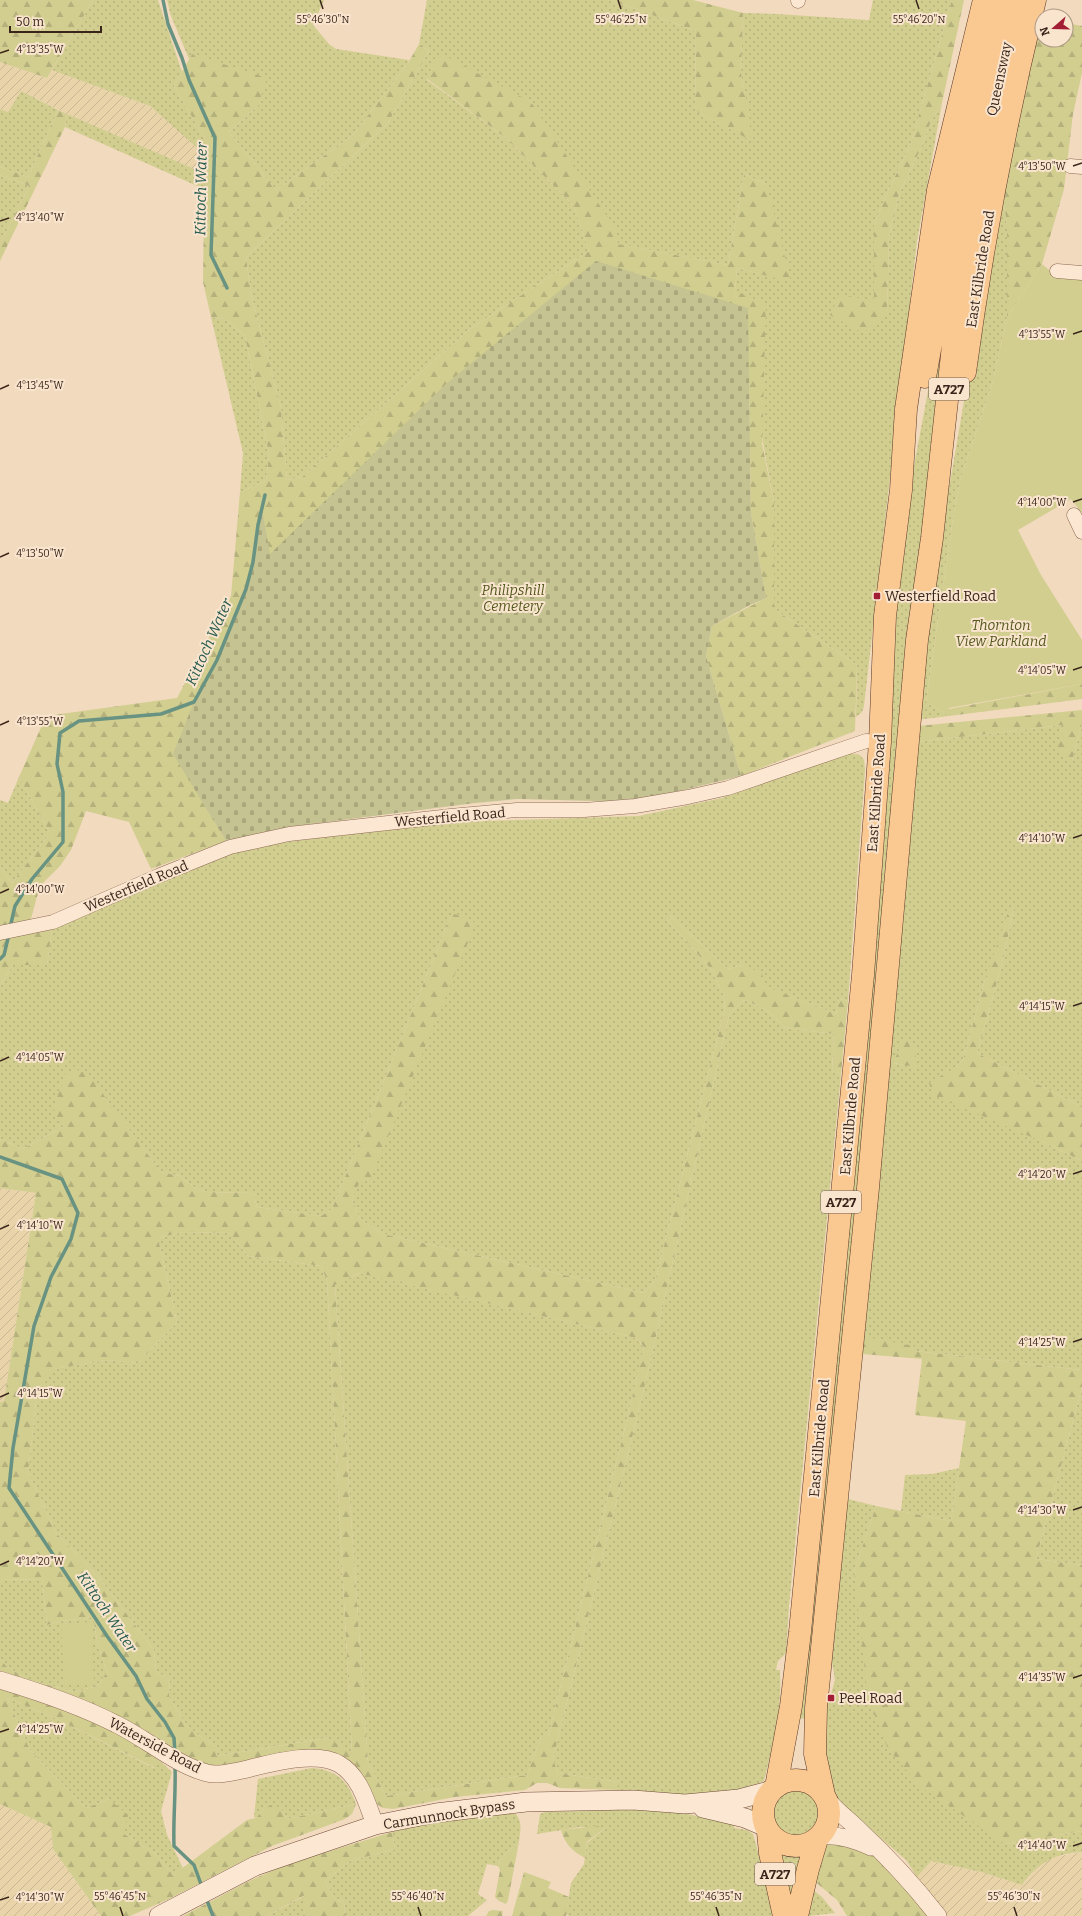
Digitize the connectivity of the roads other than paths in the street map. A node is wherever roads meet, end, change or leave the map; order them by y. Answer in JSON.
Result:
{"nodes":[{"id":1,"x":984,"y":0,"type":"edge"},
{"id":2,"x":1000,"y":0,"type":"edge"},
{"id":3,"x":1017,"y":0,"type":"edge"},
{"id":4,"x":1035,"y":0,"type":"edge"},
{"id":5,"x":975,"y":151,"type":"junction"},
{"id":6,"x":959,"y":238,"type":"junction"},
{"id":7,"x":1057,"y":272,"type":"dead end"},
{"id":8,"x":1082,"y":273,"type":"edge"},
{"id":9,"x":901,"y":490,"type":"junction"},
{"id":10,"x":1074,"y":515,"type":"dead end"},
{"id":11,"x":1082,"y":532,"type":"edge"},
{"id":12,"x":932,"y":538,"type":"junction"},
{"id":13,"x":880,"y":742,"type":"junction"},
{"id":14,"x":0,"y":933,"type":"edge"},
{"id":15,"x":0,"y":1680,"type":"edge"},
{"id":16,"x":775,"y":1788,"type":"junction"},
{"id":17,"x":825,"y":1797,"type":"junction"},
{"id":18,"x":685,"y":1804,"type":"junction"},
{"id":19,"x":375,"y":1825,"type":"junction"},
{"id":20,"x":767,"y":1830,"type":"junction"},
{"id":21,"x":819,"y":1837,"type":"junction"},
{"id":22,"x":880,"y":1852,"type":"junction"},
{"id":23,"x":163,"y":1914,"type":"edge"},
{"id":24,"x":784,"y":1916,"type":"edge"},
{"id":25,"x":797,"y":1916,"type":"edge"},
{"id":26,"x":938,"y":1916,"type":"edge"}],
"edges":[{"from":1,"to":9,"type":"main road","name":"East Kilbride Road"},
{"from":2,"to":5,"type":"main road","name":"Queensway","number":"A727"},
{"from":3,"to":5,"type":"main road","name":"Queensway","number":"A727"},
{"from":4,"to":12,"type":"main road","name":"East Kilbride Road"},
{"from":5,"to":6,"type":"main road","name":"East Kilbride Road","number":"A727"},
{"from":6,"to":9,"type":"main road","name":"East Kilbride Road","number":"A727"},
{"from":6,"to":12,"type":"main road","name":"East Kilbride Road","number":"A727"},
{"from":7,"to":8,"type":"street"},
{"from":9,"to":13,"type":"main road","name":"East Kilbride Road","number":"A727"},
{"from":10,"to":11,"type":"street"},
{"from":12,"to":17,"type":"main road","name":"East Kilbride Road","number":"A727"},
{"from":13,"to":14,"type":"street","name":"Westerfield Road"},
{"from":13,"to":16,"type":"main road","name":"East Kilbride Road","number":"A727"},
{"from":15,"to":19,"type":"street","name":"Waterside Road"},
{"from":16,"to":17,"type":"main road"},
{"from":16,"to":18,"type":"main road","name":"Carmunnock Bypass"},
{"from":16,"to":20,"type":"main road"},
{"from":17,"to":21,"type":"main road"},
{"from":17,"to":22,"type":"street"},
{"from":18,"to":19,"type":"main road","name":"Carmunnock Bypass"},
{"from":18,"to":20,"type":"main road","name":"Carmunnock Bypass"},
{"from":19,"to":23,"type":"main road","name":"Carmunnock Bypass"},
{"from":20,"to":21,"type":"main road"},
{"from":20,"to":24,"type":"main road","number":"A727"},
{"from":21,"to":22,"type":"street"},
{"from":21,"to":25,"type":"main road","number":"A727"},
{"from":22,"to":26,"type":"street"}]}
